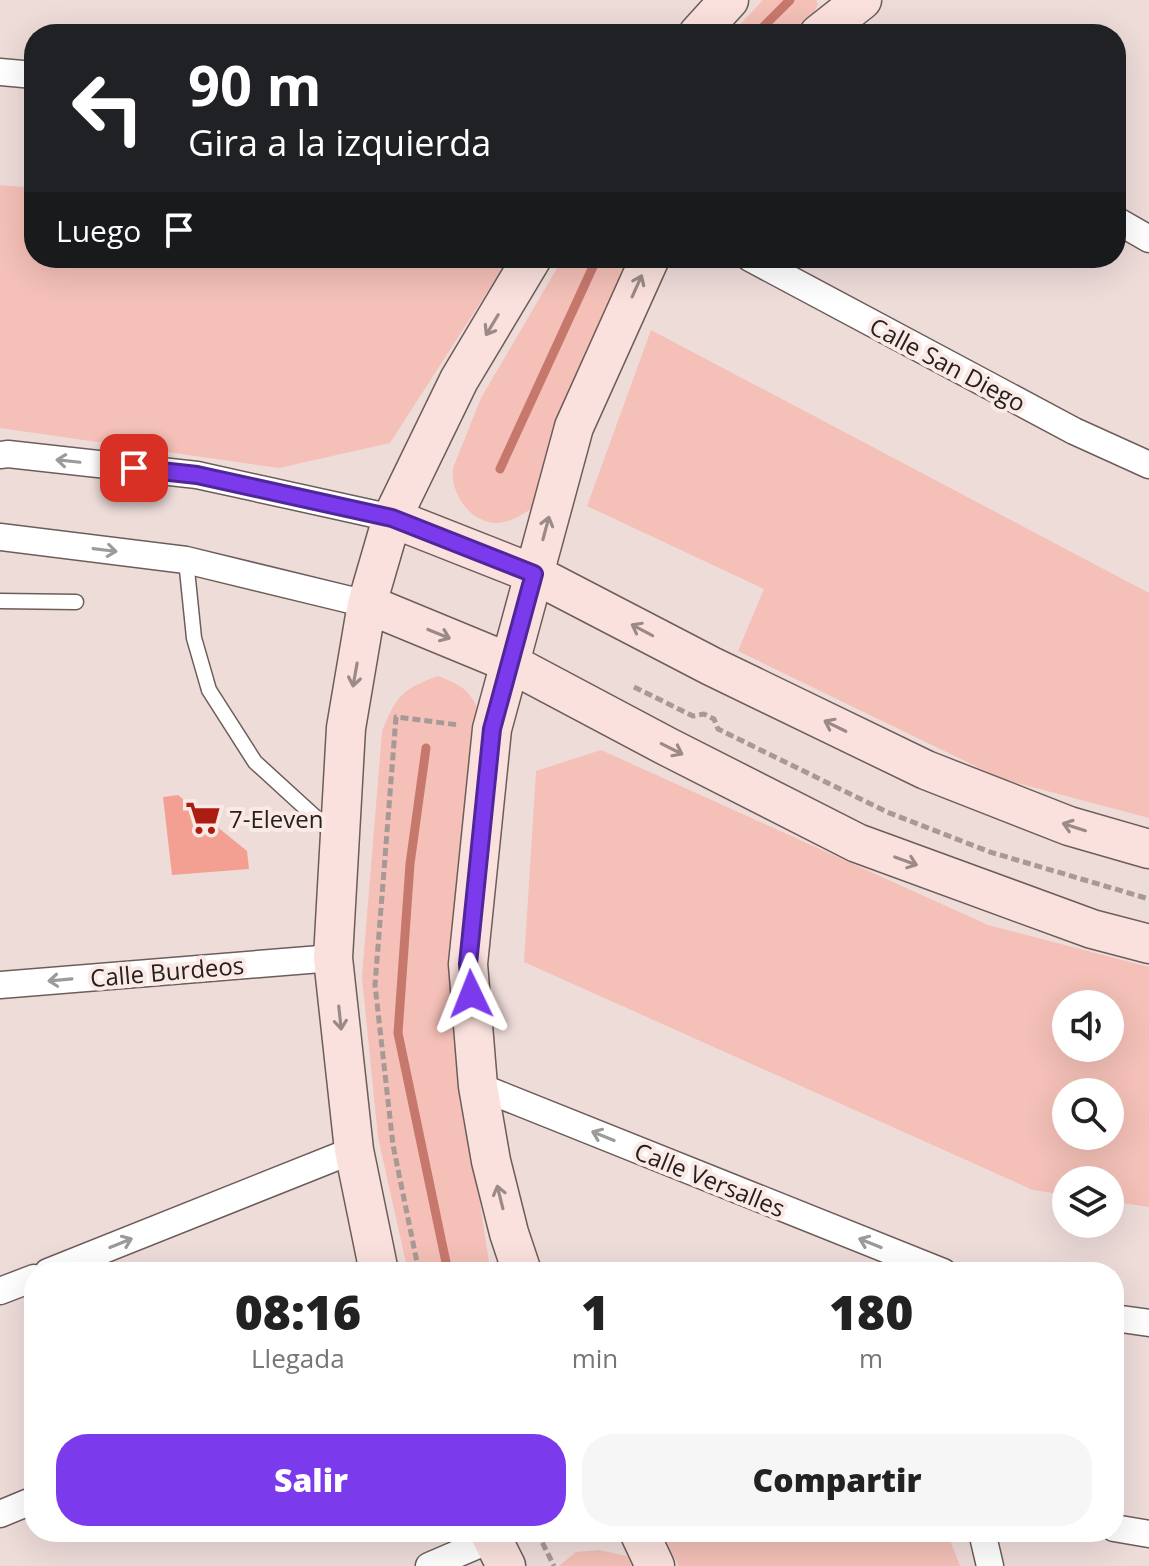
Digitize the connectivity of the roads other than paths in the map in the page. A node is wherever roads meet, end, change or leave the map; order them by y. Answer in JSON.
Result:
{"nodes":[{"id":1,"x":729,"y":0,"type":"edge"},
{"id":2,"x":862,"y":0,"type":"edge"},
{"id":3,"x":707,"y":24,"type":"edge"},
{"id":4,"x":832,"y":24,"type":"edge"},
{"id":5,"x":0,"y":72,"type":"edge"},
{"id":6,"x":24,"y":74,"type":"edge"},
{"id":7,"x":1126,"y":226,"type":"edge"},
{"id":8,"x":1149,"y":239,"type":"edge"},
{"id":9,"x":526,"y":268,"type":"edge"},
{"id":10,"x":646,"y":268,"type":"edge"},
{"id":11,"x":769,"y":268,"type":"edge"},
{"id":12,"x":0,"y":455,"type":"edge"},
{"id":13,"x":1149,"y":465,"type":"edge"},
{"id":14,"x":392,"y":518,"type":"junction"},
{"id":15,"x":0,"y":537,"type":"edge"},
{"id":16,"x":186,"y":560,"type":"junction"},
{"id":17,"x":534,"y":574,"type":"junction"},
{"id":18,"x":0,"y":601,"type":"edge"},
{"id":19,"x":76,"y":602,"type":"dead end"},
{"id":20,"x":367,"y":604,"type":"junction"},
{"id":21,"x":510,"y":663,"type":"junction"},
{"id":22,"x":340,"y":839,"type":"junction"},
{"id":23,"x":1149,"y":849,"type":"edge"},
{"id":24,"x":1149,"y":944,"type":"edge"},
{"id":25,"x":333,"y":958,"type":"junction"},
{"id":26,"x":0,"y":985,"type":"edge"},
{"id":27,"x":478,"y":1086,"type":"junction"},
{"id":28,"x":354,"y":1150,"type":"junction"},
{"id":29,"x":73,"y":1262,"type":"edge"},
{"id":30,"x":377,"y":1262,"type":"edge"},
{"id":31,"x":519,"y":1262,"type":"edge"},
{"id":32,"x":918,"y":1262,"type":"edge"},
{"id":33,"x":24,"y":1282,"type":"edge"},
{"id":34,"x":0,"y":1291,"type":"edge"},
{"id":35,"x":1124,"y":1319,"type":"edge"},
{"id":36,"x":1149,"y":1323,"type":"edge"},
{"id":37,"x":24,"y":1504,"type":"edge"},
{"id":38,"x":0,"y":1514,"type":"edge"},
{"id":39,"x":1124,"y":1530,"type":"edge"},
{"id":40,"x":1149,"y":1534,"type":"edge"},
{"id":41,"x":499,"y":1542,"type":"edge"},
{"id":42,"x":644,"y":1542,"type":"edge"},
{"id":43,"x":984,"y":1542,"type":"edge"},
{"id":44,"x":429,"y":1566,"type":"edge"},
{"id":45,"x":655,"y":1566,"type":"edge"},
{"id":46,"x":990,"y":1566,"type":"edge"}],
"edges":[{"from":1,"to":3,"type":"street"},
{"from":2,"to":4,"type":"street"},
{"from":5,"to":6,"type":"street"},
{"from":7,"to":8,"type":"street"},
{"from":9,"to":14,"type":"street","one_way":true},
{"from":17,"to":10,"type":"street","one_way":true},
{"from":11,"to":13,"type":"street","name":"Calle San Diego"},
{"from":14,"to":12,"type":"street","one_way":true},
{"from":14,"to":17,"type":"street"},
{"from":14,"to":20,"type":"street"},
{"from":15,"to":16,"type":"street","one_way":true},
{"from":16,"to":20,"type":"street"},
{"from":16,"to":22,"type":"lane"},
{"from":17,"to":21,"type":"street"},
{"from":23,"to":17,"type":"street","one_way":true},
{"from":18,"to":19,"type":"lane"},
{"from":20,"to":21,"type":"street","one_way":true},
{"from":20,"to":22,"type":"street","one_way":true},
{"from":21,"to":24,"type":"street","one_way":true},
{"from":21,"to":27,"type":"street"},
{"from":22,"to":25,"type":"street"},
{"from":25,"to":26,"type":"street","name":"Calle Burdeos","one_way":true},
{"from":25,"to":28,"type":"street","one_way":true},
{"from":31,"to":27,"type":"street","one_way":true},
{"from":32,"to":27,"type":"street","name":"Calle Versalles","one_way":true},
{"from":29,"to":28,"type":"street","one_way":true},
{"from":28,"to":30,"type":"street"},
{"from":33,"to":34,"type":"street"},
{"from":35,"to":36,"type":"street"},
{"from":37,"to":38,"type":"street"},
{"from":39,"to":40,"type":"street"},
{"from":41,"to":44,"type":"street"},
{"from":42,"to":45,"type":"street"},
{"from":43,"to":46,"type":"street"}]}
